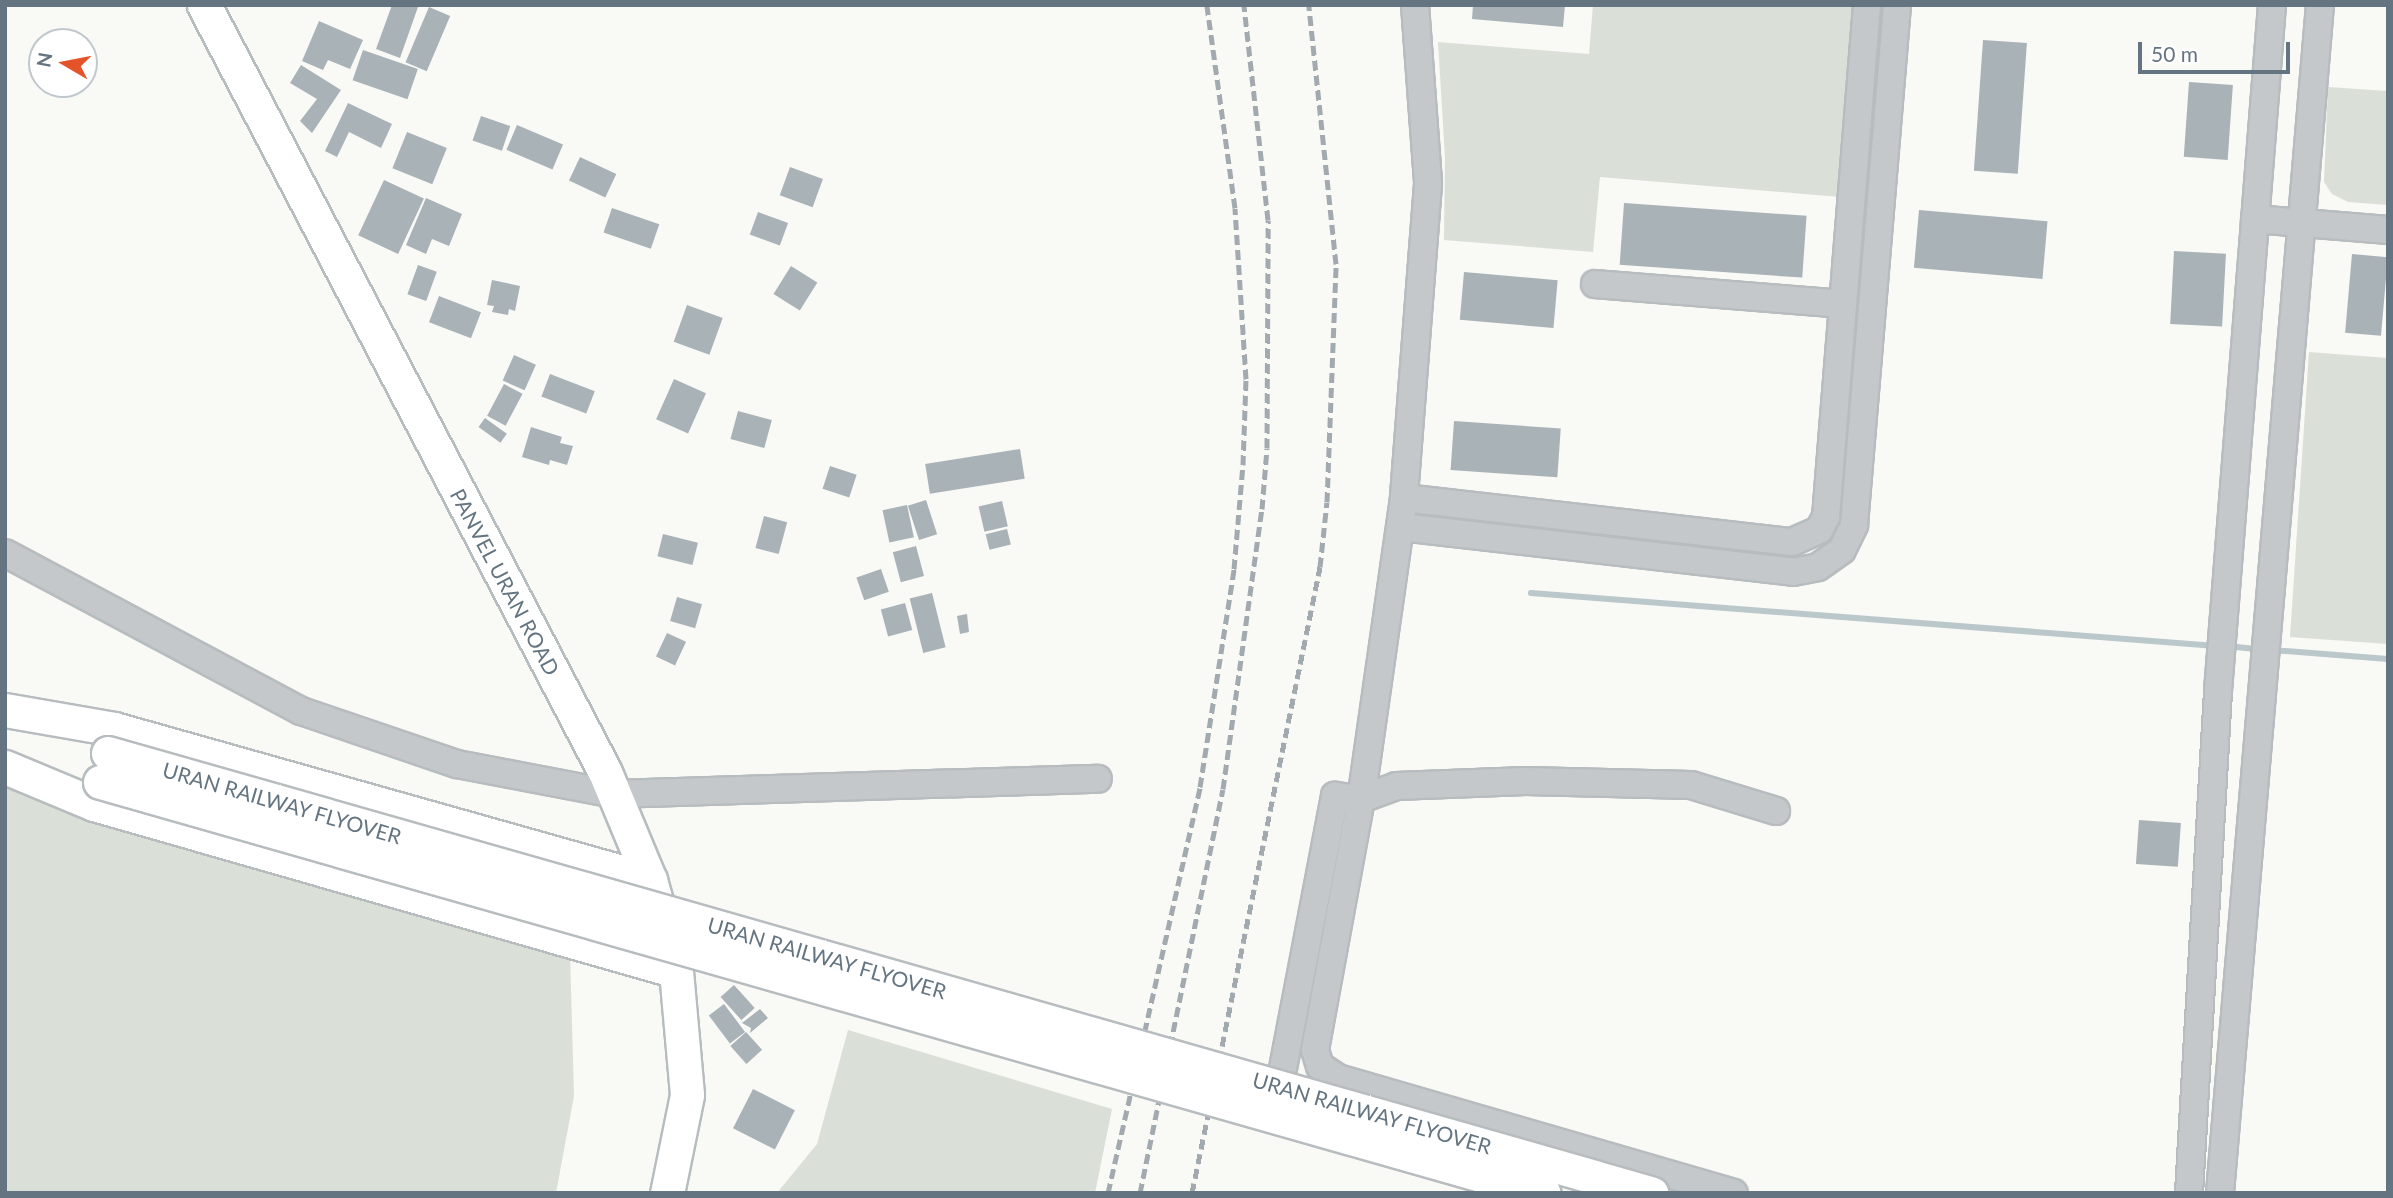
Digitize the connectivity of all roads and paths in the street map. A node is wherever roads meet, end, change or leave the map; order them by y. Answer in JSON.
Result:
{"nodes":[{"id":1,"x":204,"y":5,"type":"edge"},
{"id":2,"x":1415,"y":5,"type":"edge"},
{"id":3,"x":1867,"y":5,"type":"edge"},
{"id":4,"x":1897,"y":5,"type":"edge"},
{"id":5,"x":2272,"y":5,"type":"edge"},
{"id":6,"x":2320,"y":5,"type":"edge"},
{"id":7,"x":2255,"y":219,"type":"junction"},
{"id":8,"x":2303,"y":223,"type":"junction"},
{"id":9,"x":2388,"y":230,"type":"edge"},
{"id":10,"x":1595,"y":284,"type":"dead end"},
{"id":11,"x":1843,"y":304,"type":"junction"},
{"id":12,"x":1404,"y":498,"type":"junction"},
{"id":13,"x":1401,"y":527,"type":"junction"},
{"id":14,"x":5,"y":553,"type":"edge"},
{"id":15,"x":5,"y":710,"type":"edge"},
{"id":16,"x":5,"y":716,"type":"edge"},
{"id":17,"x":5,"y":759,"type":"edge"},
{"id":18,"x":5,"y":767,"type":"edge"},
{"id":19,"x":104,"y":767,"type":"junction"},
{"id":20,"x":1098,"y":779,"type":"dead end"},
{"id":21,"x":614,"y":794,"type":"junction"},
{"id":22,"x":1361,"y":799,"type":"junction"},
{"id":23,"x":1776,"y":811,"type":"dead end"},
{"id":24,"x":650,"y":880,"type":"junction"},
{"id":25,"x":676,"y":971,"type":"junction"},
{"id":26,"x":667,"y":1193,"type":"edge"},
{"id":27,"x":1486,"y":1193,"type":"edge"},
{"id":28,"x":1544,"y":1193,"type":"edge"},
{"id":29,"x":1651,"y":1193,"type":"edge"},
{"id":30,"x":1734,"y":1193,"type":"edge"},
{"id":31,"x":2189,"y":1193,"type":"edge"},
{"id":32,"x":2220,"y":1193,"type":"edge"}],
"edges":[{"from":1,"to":21,"type":"main road","name":"PANVEL URAN ROAD"},
{"from":2,"to":12,"type":"street"},
{"from":3,"to":11,"type":"street"},
{"from":4,"to":13,"type":"street"},
{"from":5,"to":7,"type":"street"},
{"from":6,"to":8,"type":"street"},
{"from":7,"to":8,"type":"street"},
{"from":7,"to":31,"type":"street"},
{"from":8,"to":9,"type":"street"},
{"from":8,"to":32,"type":"street"},
{"from":10,"to":11,"type":"street"},
{"from":11,"to":12,"type":"street"},
{"from":12,"to":13,"type":"street"},
{"from":13,"to":22,"type":"street"},
{"from":14,"to":21,"type":"street"},
{"from":15,"to":24,"type":"main road"},
{"from":16,"to":19,"type":"main road","name":"URAN RAILWAY FLYOVER"},
{"from":17,"to":19,"type":"main road","name":"URAN RAILWAY FLYOVER"},
{"from":18,"to":25,"type":"main road"},
{"from":19,"to":28,"type":"main road","name":"URAN RAILWAY FLYOVER","bridge":true},
{"from":19,"to":29,"type":"main road","name":"URAN RAILWAY FLYOVER","bridge":true},
{"from":20,"to":21,"type":"street"},
{"from":21,"to":24,"type":"main road","name":"PANVEL URAN ROAD"},
{"from":22,"to":23,"type":"street"},
{"from":22,"to":27,"type":"street"},
{"from":22,"to":30,"type":"street"},
{"from":24,"to":25,"type":"main road","name":"PANVEL URAN ROAD"},
{"from":25,"to":26,"type":"main road","name":"PANVEL URAN ROAD"}]}
